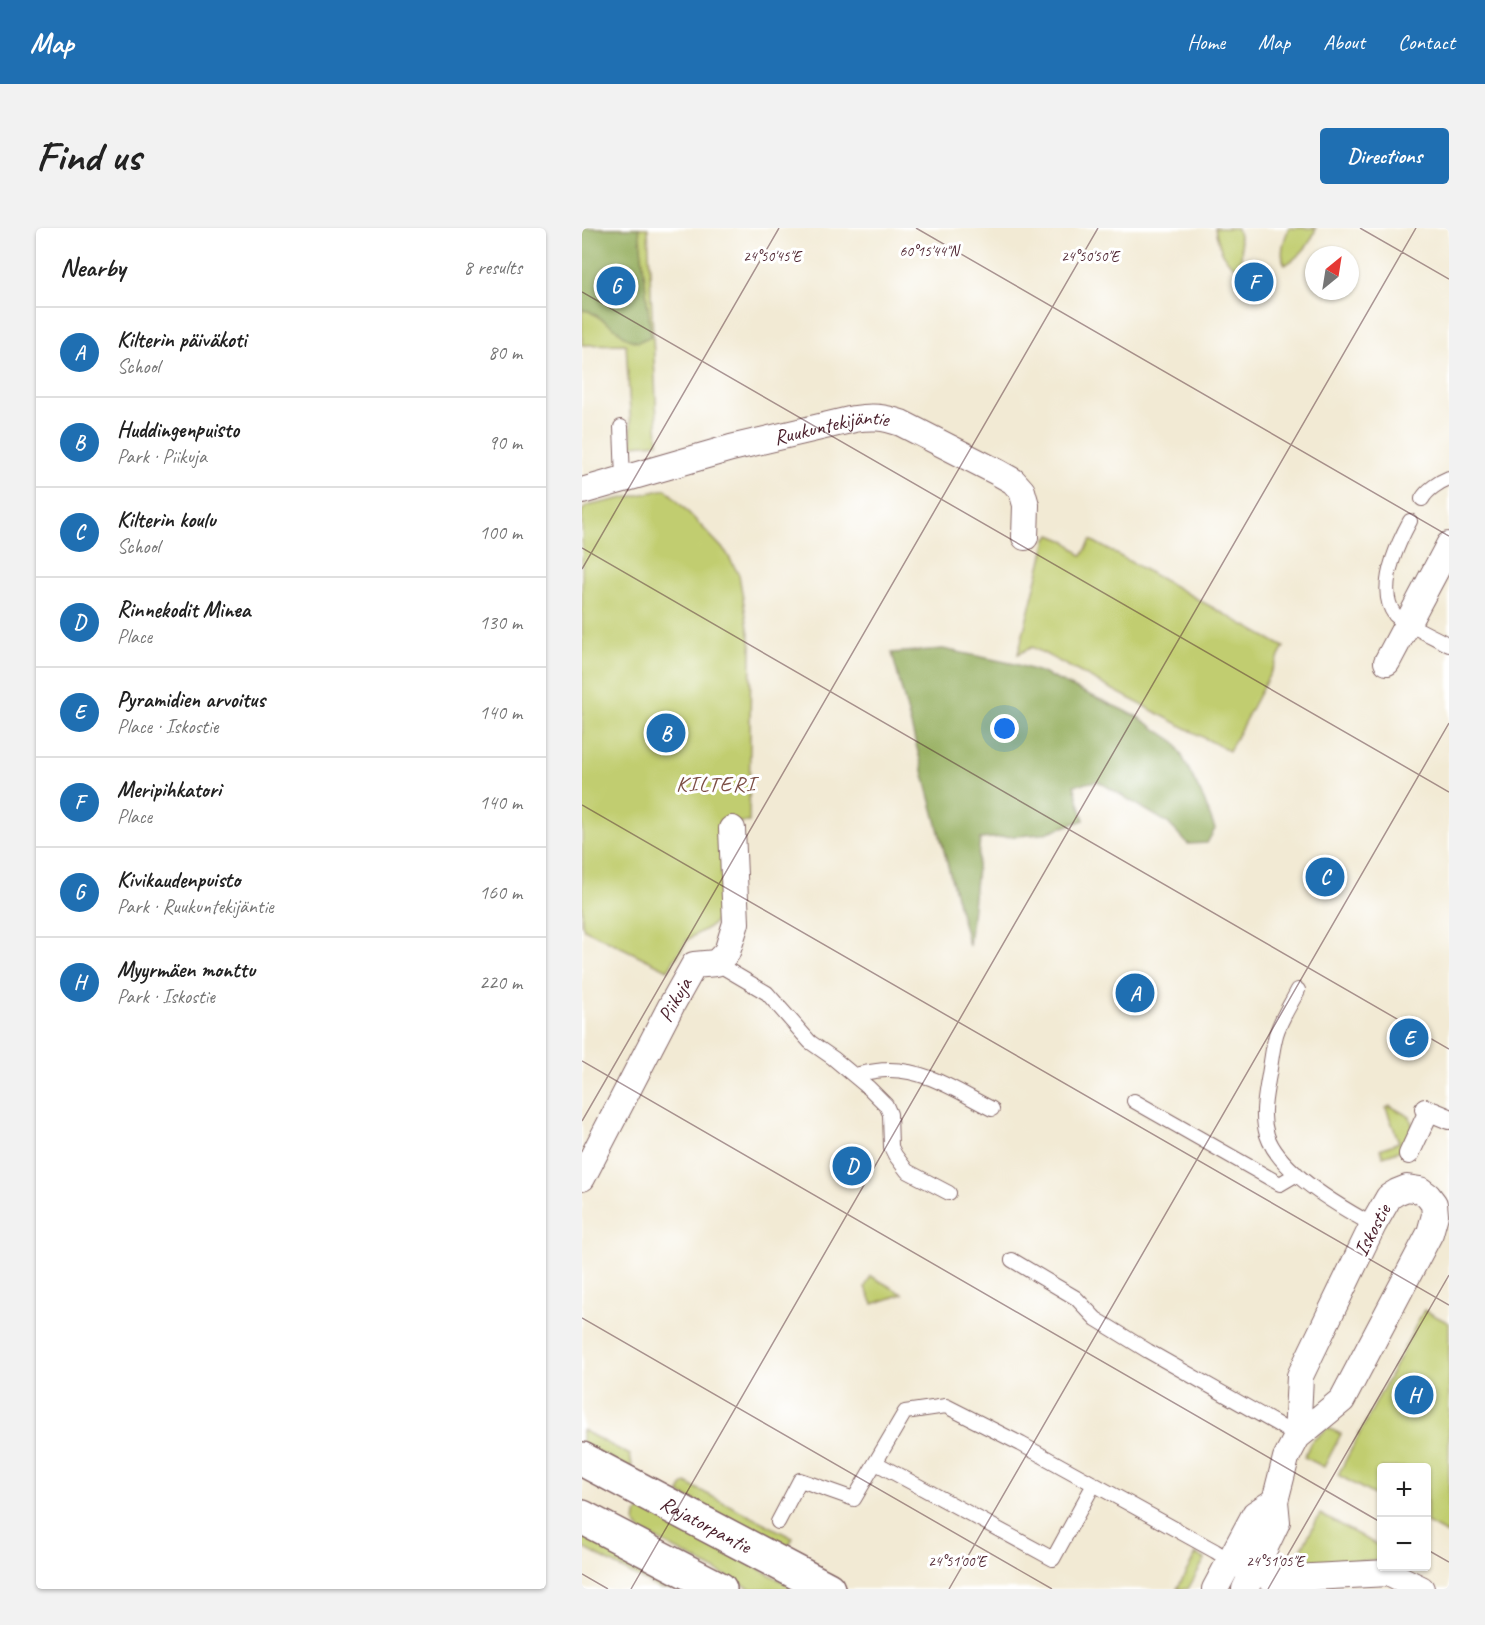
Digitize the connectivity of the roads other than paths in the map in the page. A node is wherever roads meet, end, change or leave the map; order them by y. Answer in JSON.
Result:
{"nodes":[{"id":1,"x":621,"y":428,"type":"dead end"},
{"id":2,"x":623,"y":478,"type":"junction"},
{"id":3,"x":1449,"y":478,"type":"edge"},
{"id":4,"x":582,"y":491,"type":"edge"},
{"id":5,"x":1422,"y":499,"type":"dead end"},
{"id":6,"x":1410,"y":521,"type":"dead end"},
{"id":7,"x":1025,"y":537,"type":"dead end"},
{"id":8,"x":1449,"y":545,"type":"edge"},
{"id":9,"x":1408,"y":623,"type":"junction"},
{"id":10,"x":1449,"y":645,"type":"edge"},
{"id":11,"x":1387,"y":662,"type":"dead end"},
{"id":12,"x":732,"y":829,"type":"dead end"},
{"id":13,"x":716,"y":963,"type":"junction"},
{"id":14,"x":1298,"y":990,"type":"dead end"},
{"id":15,"x":854,"y":1075,"type":"junction"},
{"id":16,"x":1134,"y":1101,"type":"dead end"},
{"id":17,"x":992,"y":1109,"type":"dead end"},
{"id":18,"x":1449,"y":1119,"type":"edge"},
{"id":19,"x":1409,"y":1154,"type":"dead end"},
{"id":20,"x":1297,"y":1174,"type":"junction"},
{"id":21,"x":582,"y":1178,"type":"edge"},
{"id":22,"x":949,"y":1193,"type":"dead end"},
{"id":23,"x":1373,"y":1225,"type":"junction"},
{"id":24,"x":1012,"y":1260,"type":"dead end"},
{"id":25,"x":1298,"y":1437,"type":"junction"},
{"id":26,"x":582,"y":1459,"type":"edge"},
{"id":27,"x":876,"y":1463,"type":"junction"},
{"id":28,"x":1094,"y":1484,"type":"junction"},
{"id":29,"x":1275,"y":1501,"type":"junction"},
{"id":30,"x":582,"y":1517,"type":"edge"},
{"id":31,"x":778,"y":1522,"type":"dead end"},
{"id":32,"x":1230,"y":1561,"type":"junction"},
{"id":33,"x":1250,"y":1580,"type":"edge"},
{"id":34,"x":720,"y":1589,"type":"edge"},
{"id":35,"x":828,"y":1589,"type":"edge"},
{"id":36,"x":1215,"y":1589,"type":"edge"},
{"id":37,"x":1421,"y":1589,"type":"edge"}],
"edges":[{"from":1,"to":2,"type":"lane"},
{"from":2,"to":4,"type":"street","name":"Ruukuntekijäntie"},
{"from":2,"to":7,"type":"street","name":"Ruukuntekijäntie"},
{"from":3,"to":5,"type":"lane"},
{"from":6,"to":9,"type":"lane"},
{"from":8,"to":9,"type":"street"},
{"from":9,"to":10,"type":"lane"},
{"from":9,"to":11,"type":"street"},
{"from":12,"to":13,"type":"street","name":"Piikuja"},
{"from":13,"to":15,"type":"lane"},
{"from":13,"to":21,"type":"street","name":"Piikuja"},
{"from":14,"to":20,"type":"lane"},
{"from":15,"to":17,"type":"lane"},
{"from":15,"to":22,"type":"lane"},
{"from":16,"to":20,"type":"lane"},
{"from":18,"to":19,"type":"street"},
{"from":20,"to":23,"type":"lane"},
{"from":23,"to":25,"type":"street","name":"Iskostie"},
{"from":23,"to":25,"type":"street","name":"Iskostie"},
{"from":24,"to":25,"type":"lane"},
{"from":25,"to":29,"type":"street","name":"Iskostie"},
{"from":26,"to":35,"type":"main road","name":"Rajatorpantie"},
{"from":27,"to":28,"type":"lane"},
{"from":27,"to":28,"type":"lane"},
{"from":27,"to":31,"type":"lane"},
{"from":28,"to":32,"type":"lane"},
{"from":29,"to":32,"type":"street"},
{"from":29,"to":33,"type":"street","name":"Iskostie"},
{"from":30,"to":34,"type":"main road"},
{"from":32,"to":33,"type":"street"},
{"from":32,"to":36,"type":"street"},
{"from":33,"to":37,"type":"street"}]}
